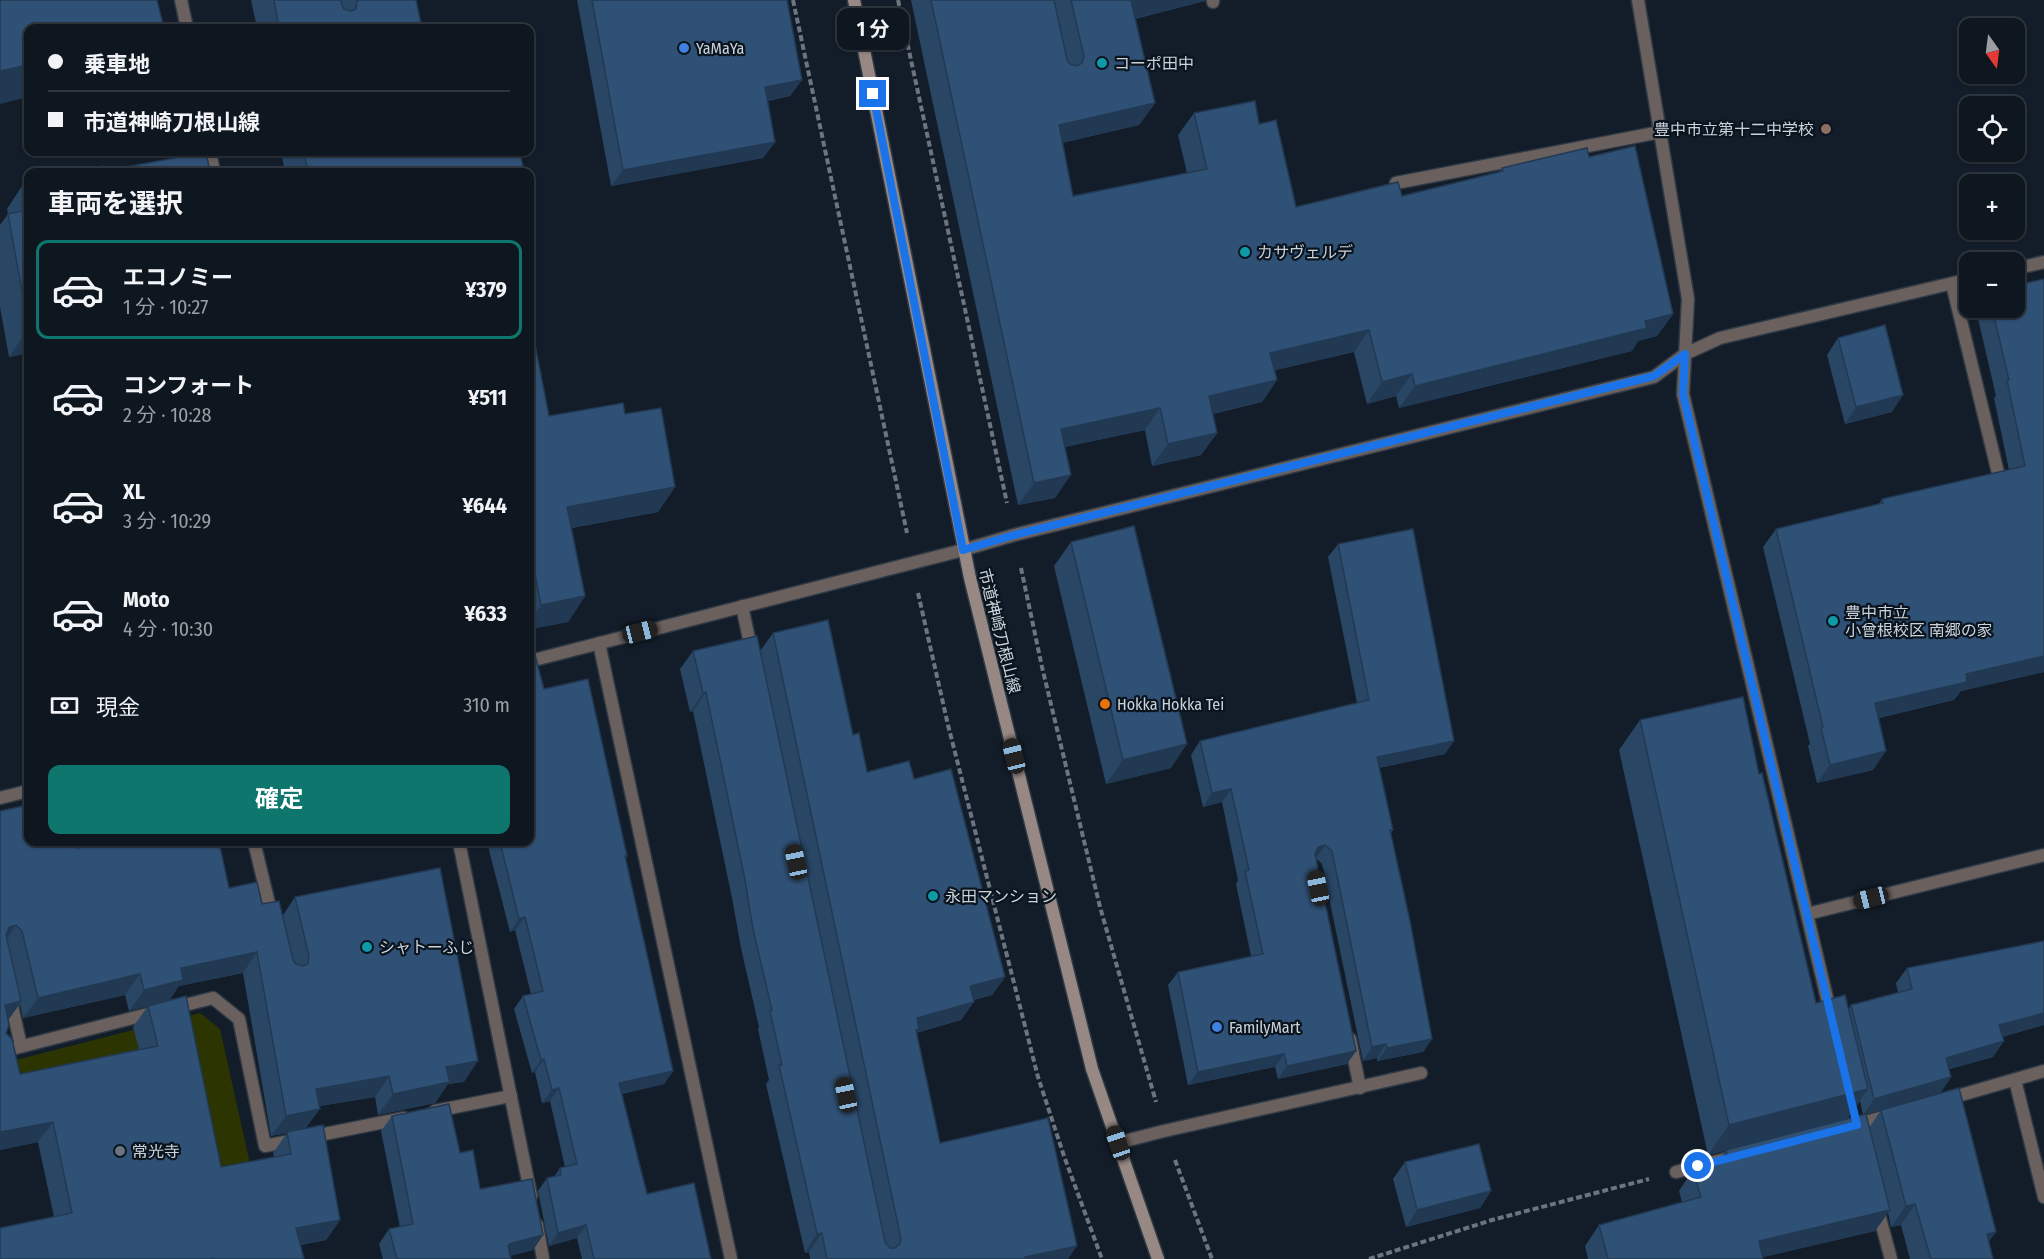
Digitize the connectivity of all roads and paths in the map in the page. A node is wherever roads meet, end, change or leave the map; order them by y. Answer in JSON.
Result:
{"nodes":[{"id":1,"x":181,"y":0,"type":"edge"},
{"id":2,"x":793,"y":0,"type":"edge"},
{"id":3,"x":854,"y":0,"type":"edge"},
{"id":4,"x":898,"y":0,"type":"edge"},
{"id":5,"x":1638,"y":0,"type":"edge"},
{"id":6,"x":186,"y":24,"type":"edge"},
{"id":7,"x":1660,"y":132,"type":"junction"},
{"id":8,"x":1396,"y":183,"type":"edge"},
{"id":9,"x":2044,"y":263,"type":"edge"},
{"id":10,"x":2025,"y":267,"type":"edge"},
{"id":11,"x":1959,"y":282,"type":"edge"},
{"id":12,"x":1952,"y":284,"type":"junction"},
{"id":13,"x":1685,"y":354,"type":"junction"},
{"id":14,"x":1999,"y":477,"type":"edge"},
{"id":15,"x":1007,"y":503,"type":"dead end"},
{"id":16,"x":908,"y":541,"type":"dead end"},
{"id":17,"x":963,"y":550,"type":"junction"},
{"id":18,"x":1021,"y":568,"type":"dead end"},
{"id":19,"x":917,"y":589,"type":"dead end"},
{"id":20,"x":742,"y":606,"type":"junction"},
{"id":21,"x":599,"y":643,"type":"junction"},
{"id":22,"x":534,"y":660,"type":"edge"},
{"id":23,"x":754,"y":663,"type":"edge"},
{"id":24,"x":24,"y":792,"type":"edge"},
{"id":25,"x":0,"y":798,"type":"edge"},
{"id":26,"x":255,"y":846,"type":"edge"},
{"id":27,"x":460,"y":846,"type":"edge"},
{"id":28,"x":2044,"y":855,"type":"edge"},
{"id":29,"x":1807,"y":914,"type":"junction"},
{"id":30,"x":276,"y":933,"type":"edge"},
{"id":31,"x":8,"y":989,"type":"edge"},
{"id":32,"x":1833,"y":1025,"type":"edge"},
{"id":33,"x":1348,"y":1029,"type":"edge"},
{"id":34,"x":21,"y":1046,"type":"junction"},
{"id":35,"x":0,"y":1052,"type":"edge"},
{"id":36,"x":2044,"y":1071,"type":"edge"},
{"id":37,"x":1421,"y":1073,"type":"dead end"},
{"id":38,"x":2015,"y":1080,"type":"junction"},
{"id":39,"x":1360,"y":1088,"type":"junction"},
{"id":40,"x":511,"y":1096,"type":"junction"},
{"id":41,"x":1936,"y":1102,"type":"edge"},
{"id":42,"x":1902,"y":1112,"type":"edge"},
{"id":43,"x":1854,"y":1125,"type":"edge"},
{"id":44,"x":1164,"y":1131,"type":"junction"},
{"id":45,"x":1118,"y":1143,"type":"junction"},
{"id":46,"x":1743,"y":1154,"type":"edge"},
{"id":47,"x":1676,"y":1172,"type":"joint"},
{"id":48,"x":1874,"y":1192,"type":"edge"},
{"id":49,"x":2044,"y":1197,"type":"edge"},
{"id":50,"x":543,"y":1259,"type":"edge"},
{"id":51,"x":731,"y":1259,"type":"edge"},
{"id":52,"x":1102,"y":1259,"type":"edge"},
{"id":53,"x":1158,"y":1259,"type":"edge"},
{"id":54,"x":1212,"y":1259,"type":"edge"},
{"id":55,"x":1369,"y":1259,"type":"edge"},
{"id":56,"x":1891,"y":1259,"type":"edge"}],
"edges":[{"from":1,"to":6,"type":"street"},
{"from":2,"to":16,"type":"path"},
{"from":3,"to":17,"type":"street","name":"市道神崎刀根山線"},
{"from":4,"to":15,"type":"path"},
{"from":5,"to":7,"type":"street"},
{"from":7,"to":8,"type":"street"},
{"from":7,"to":13,"type":"street"},
{"from":9,"to":10,"type":"street"},
{"from":11,"to":12,"type":"street"},
{"from":12,"to":13,"type":"street"},
{"from":12,"to":14,"type":"street"},
{"from":13,"to":17,"type":"street"},
{"from":13,"to":29,"type":"street"},
{"from":17,"to":20,"type":"street"},
{"from":17,"to":45,"type":"street","name":"市道神崎刀根山線"},
{"from":18,"to":44,"type":"path"},
{"from":19,"to":52,"type":"path"},
{"from":20,"to":21,"type":"street"},
{"from":20,"to":23,"type":"street"},
{"from":21,"to":22,"type":"street"},
{"from":21,"to":51,"type":"street"},
{"from":24,"to":25,"type":"street"},
{"from":26,"to":30,"type":"street"},
{"from":27,"to":40,"type":"street"},
{"from":28,"to":29,"type":"street"},
{"from":29,"to":32,"type":"street"},
{"from":31,"to":34,"type":"street"},
{"from":33,"to":39,"type":"street"},
{"from":34,"to":35,"type":"street"},
{"from":34,"to":40,"type":"street"},
{"from":36,"to":38,"type":"street"},
{"from":37,"to":39,"type":"street"},
{"from":38,"to":41,"type":"street"},
{"from":38,"to":49,"type":"street"},
{"from":39,"to":44,"type":"street"},
{"from":40,"to":50,"type":"street"},
{"from":42,"to":43,"type":"street"},
{"from":44,"to":45,"type":"street"},
{"from":44,"to":54,"type":"path"},
{"from":45,"to":53,"type":"street","name":"市道神崎刀根山線"},
{"from":46,"to":47,"type":"street"},
{"from":47,"to":55,"type":"path"},
{"from":48,"to":56,"type":"street"}]}
